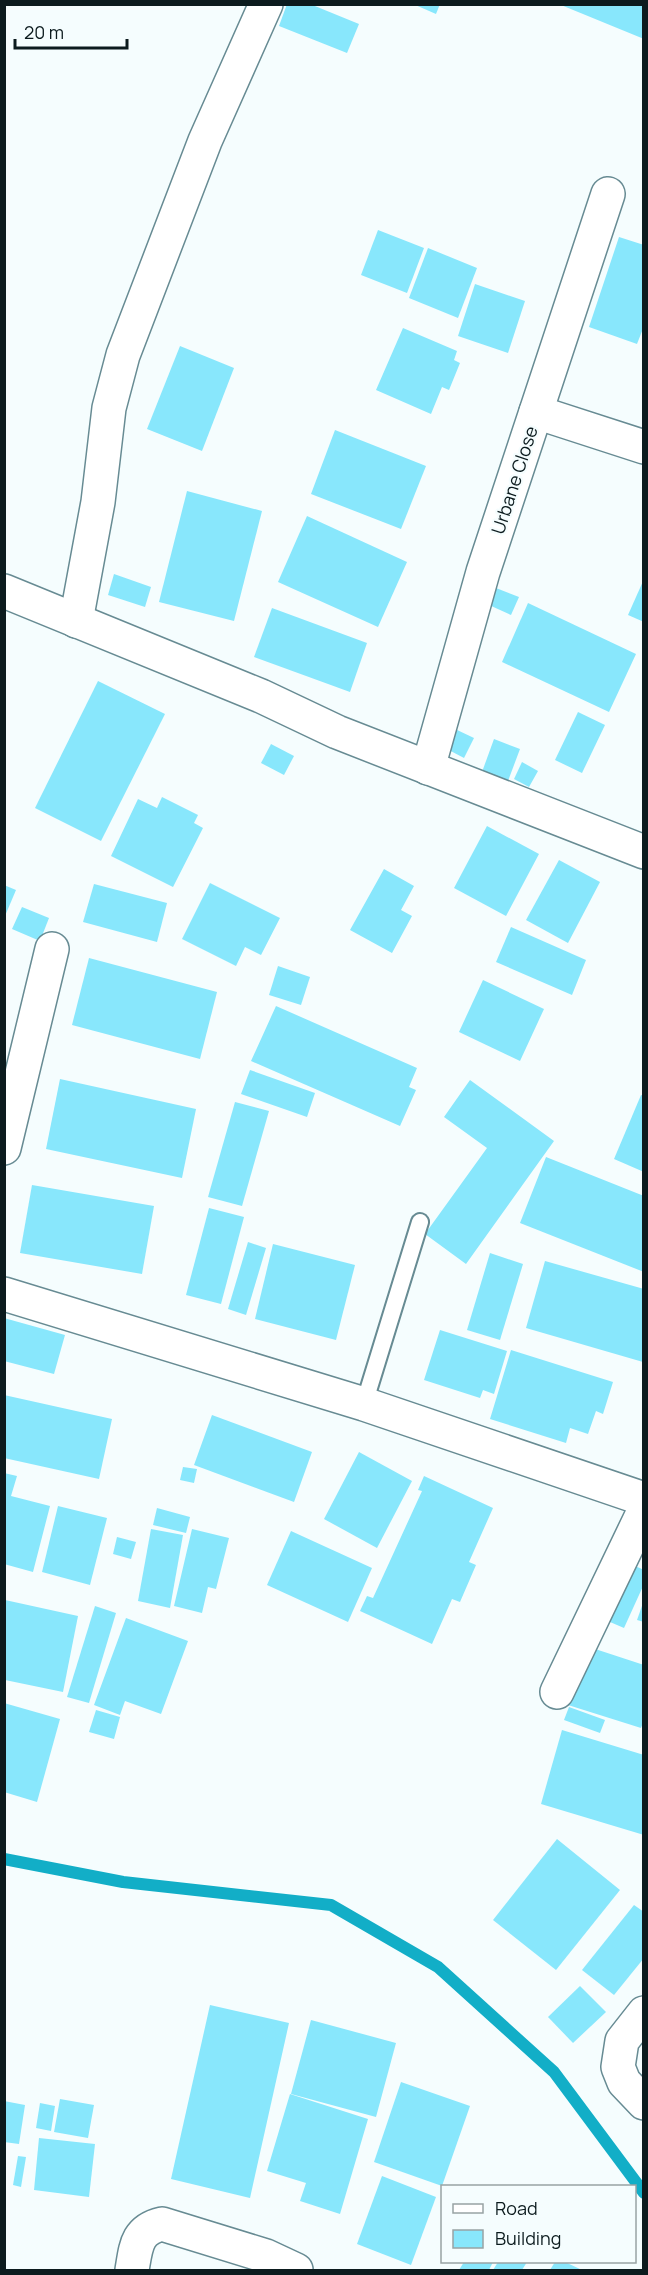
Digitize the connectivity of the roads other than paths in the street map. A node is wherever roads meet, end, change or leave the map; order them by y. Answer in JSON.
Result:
{"nodes":[{"id":1,"x":266,"y":4,"type":"edge"},
{"id":2,"x":608,"y":194,"type":"dead end"},
{"id":3,"x":536,"y":412,"type":"junction"},
{"id":4,"x":644,"y":447,"type":"edge"},
{"id":5,"x":4,"y":591,"type":"edge"},
{"id":6,"x":76,"y":621,"type":"junction"},
{"id":7,"x":428,"y":768,"type":"junction"},
{"id":8,"x":644,"y":852,"type":"edge"},
{"id":9,"x":52,"y":950,"type":"dead end"},
{"id":10,"x":4,"y":1148,"type":"edge"},
{"id":11,"x":420,"y":1222,"type":"dead end"},
{"id":12,"x":4,"y":1294,"type":"edge"},
{"id":13,"x":364,"y":1404,"type":"junction"},
{"id":14,"x":644,"y":1499,"type":"edge"},
{"id":15,"x":644,"y":1511,"type":"edge"},
{"id":16,"x":557,"y":1692,"type":"dead end"},
{"id":17,"x":644,"y":2013,"type":"edge"},
{"id":18,"x":644,"y":2103,"type":"edge"},
{"id":19,"x":132,"y":2271,"type":"edge"},
{"id":20,"x":296,"y":2271,"type":"edge"}],
"edges":[{"from":1,"to":6,"type":"street"},
{"from":2,"to":3,"type":"street","name":"Urbane Close"},
{"from":3,"to":4,"type":"street"},
{"from":3,"to":7,"type":"street","name":"Urbane Close"},
{"from":5,"to":6,"type":"street"},
{"from":6,"to":7,"type":"street"},
{"from":7,"to":8,"type":"street"},
{"from":9,"to":10,"type":"street"},
{"from":11,"to":13,"type":"lane"},
{"from":12,"to":13,"type":"street"},
{"from":13,"to":14,"type":"street"},
{"from":15,"to":16,"type":"street"},
{"from":17,"to":18,"type":"street"},
{"from":19,"to":20,"type":"street"}]}
